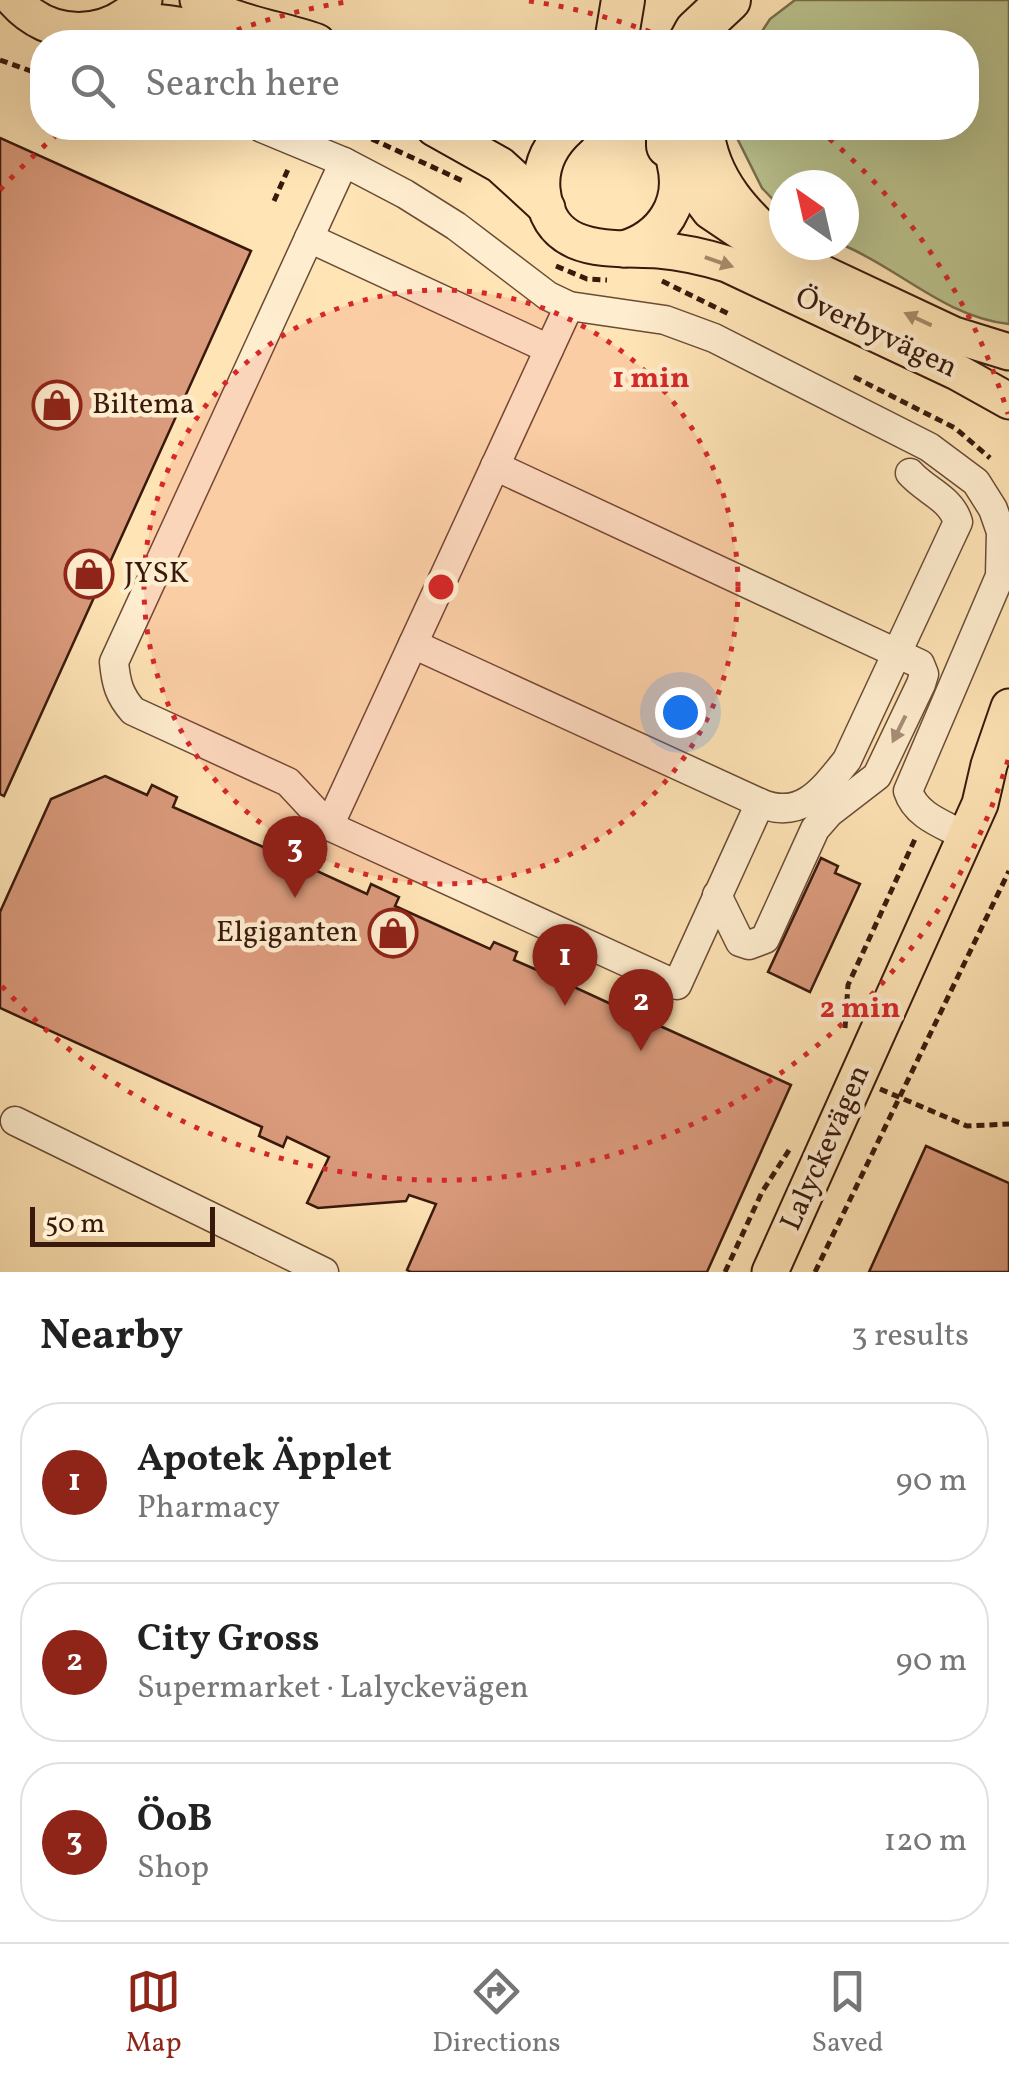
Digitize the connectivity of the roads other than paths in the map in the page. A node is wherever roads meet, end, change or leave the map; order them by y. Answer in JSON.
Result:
{"nodes":[{"id":1,"x":198,"y":0,"type":"edge"},
{"id":2,"x":237,"y":0,"type":"edge"},
{"id":3,"x":623,"y":0,"type":"edge"},
{"id":4,"x":634,"y":0,"type":"edge"},
{"id":5,"x":729,"y":0,"type":"edge"},
{"id":6,"x":743,"y":0,"type":"edge"},
{"id":7,"x":23,"y":19,"type":"edge"},
{"id":8,"x":109,"y":24,"type":"edge"},
{"id":9,"x":281,"y":29,"type":"joint"},
{"id":10,"x":205,"y":30,"type":"edge"},
{"id":11,"x":618,"y":30,"type":"edge"},
{"id":12,"x":635,"y":30,"type":"edge"},
{"id":13,"x":697,"y":30,"type":"edge"},
{"id":14,"x":724,"y":30,"type":"edge"},
{"id":15,"x":294,"y":140,"type":"edge"},
{"id":16,"x":461,"y":140,"type":"edge"},
{"id":17,"x":558,"y":140,"type":"edge"},
{"id":18,"x":673,"y":140,"type":"edge"},
{"id":19,"x":674,"y":140,"type":"edge"},
{"id":20,"x":344,"y":162,"type":"junction"},
{"id":21,"x":547,"y":208,"type":"junction"},
{"id":22,"x":308,"y":238,"type":"junction"},
{"id":23,"x":769,"y":241,"type":"edge"},
{"id":24,"x":623,"y":249,"type":"junction"},
{"id":25,"x":799,"y":260,"type":"edge"},
{"id":26,"x":569,"y":306,"type":"junction"},
{"id":27,"x":549,"y":348,"type":"junction"},
{"id":28,"x":1009,"y":352,"type":"edge"},
{"id":29,"x":1009,"y":401,"type":"edge"},
{"id":30,"x":496,"y":466,"type":"junction"},
{"id":31,"x":910,"y":473,"type":"dead end"},
{"id":32,"x":413,"y":644,"type":"junction"},
{"id":33,"x":897,"y":652,"type":"junction"},
{"id":34,"x":1009,"y":707,"type":"edge"},
{"id":35,"x":1009,"y":769,"type":"edge"},
{"id":36,"x":760,"y":803,"type":"junction"},
{"id":37,"x":980,"y":804,"type":"junction"},
{"id":38,"x":330,"y":826,"type":"junction"},
{"id":39,"x":965,"y":836,"type":"junction"},
{"id":40,"x":717,"y":895,"type":"junction"},
{"id":41,"x":16,"y":1121,"type":"dead end"},
{"id":42,"x":324,"y":1272,"type":"edge"},
{"id":43,"x":770,"y":1272,"type":"edge"}],
"edges":[{"from":1,"to":9,"type":"main road"},
{"from":2,"to":9,"type":"main road"},
{"from":3,"to":11,"type":"highway"},
{"from":4,"to":12,"type":"highway"},
{"from":5,"to":13,"type":"highway"},
{"from":6,"to":14,"type":"highway"},
{"from":7,"to":8,"type":"main road"},
{"from":8,"to":10,"type":"main road"},
{"from":15,"to":20,"type":"street"},
{"from":16,"to":21,"type":"main road","name":"Överbyvägen"},
{"from":17,"to":21,"type":"main road"},
{"from":18,"to":24,"type":"main road"},
{"from":19,"to":23,"type":"highway"},
{"from":20,"to":22,"type":"street"},
{"from":20,"to":26,"type":"street"},
{"from":21,"to":24,"type":"main road","name":"Överbyvägen"},
{"from":22,"to":27,"type":"street"},
{"from":22,"to":38,"type":"street"},
{"from":24,"to":29,"type":"main road","name":"Överbyvägen","one_way":true},
{"from":28,"to":25,"type":"main road","name":"Överbyvägen","one_way":true},
{"from":26,"to":27,"type":"street"},
{"from":26,"to":39,"type":"street"},
{"from":27,"to":30,"type":"street"},
{"from":30,"to":32,"type":"street"},
{"from":30,"to":33,"type":"street"},
{"from":31,"to":33,"type":"street"},
{"from":32,"to":36,"type":"street"},
{"from":32,"to":38,"type":"street"},
{"from":33,"to":36,"type":"street"},
{"from":33,"to":40,"type":"street","one_way":true},
{"from":34,"to":37,"type":"main road"},
{"from":35,"to":37,"type":"main road"},
{"from":36,"to":40,"type":"street"},
{"from":37,"to":39,"type":"main road","name":"Lalyckevägen"},
{"from":38,"to":40,"type":"street"},
{"from":39,"to":43,"type":"main road","name":"Lalyckevägen"},
{"from":41,"to":42,"type":"street"}]}
